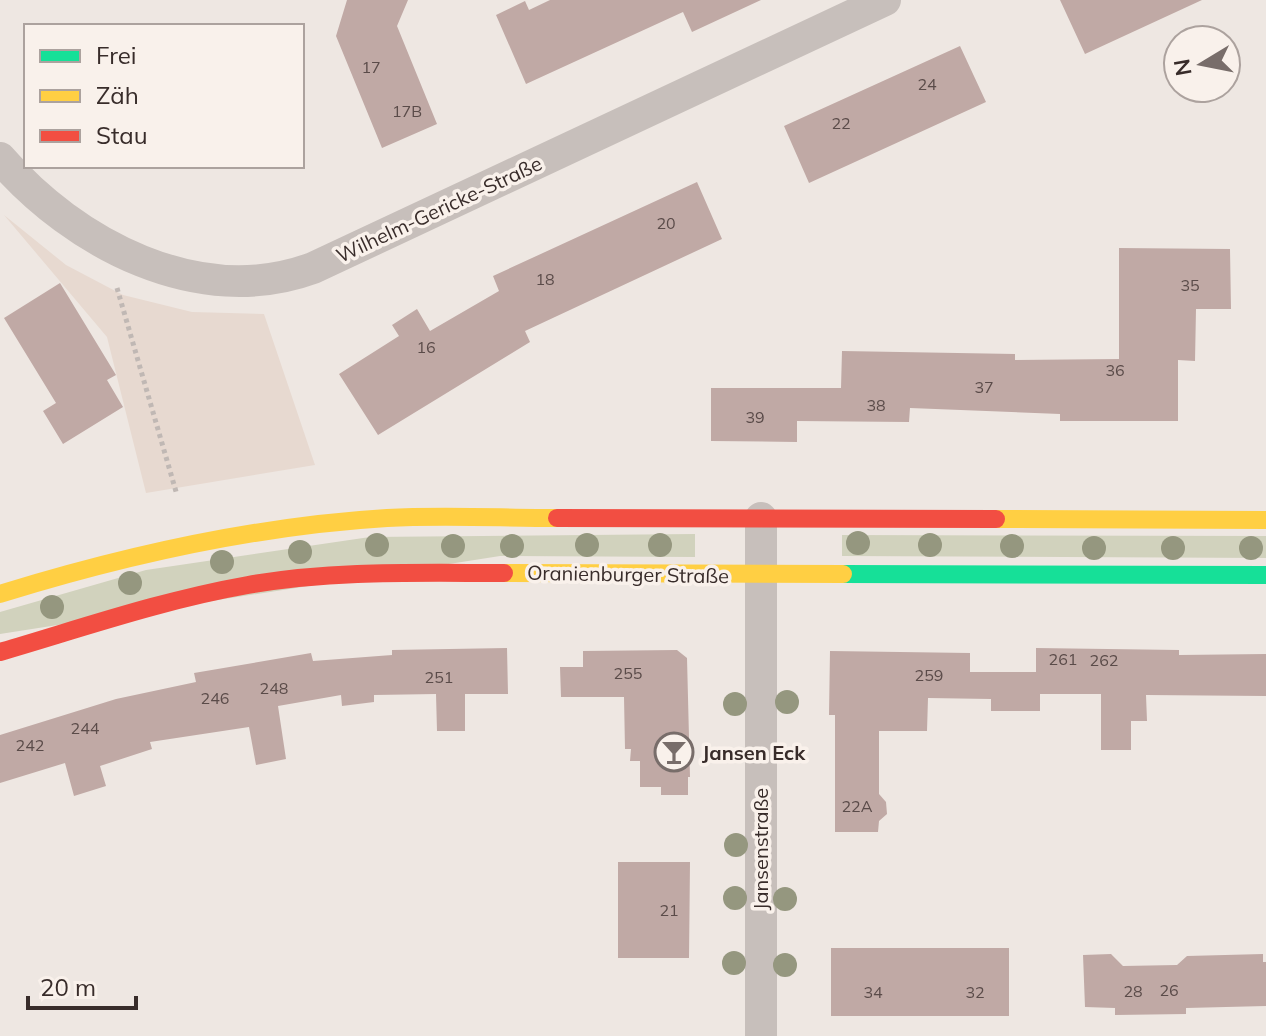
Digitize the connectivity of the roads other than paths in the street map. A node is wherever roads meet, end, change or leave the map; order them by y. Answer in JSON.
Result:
{"nodes":[{"id":1,"x":885,"y":0,"type":"edge"},
{"id":2,"x":0,"y":158,"type":"edge"},
{"id":3,"x":761,"y":518,"type":"junction"},
{"id":4,"x":1266,"y":520,"type":"edge"},
{"id":5,"x":760,"y":575,"type":"junction"},
{"id":6,"x":1266,"y":575,"type":"edge"},
{"id":7,"x":0,"y":594,"type":"edge"},
{"id":8,"x":0,"y":652,"type":"edge"},
{"id":9,"x":761,"y":1036,"type":"edge"}],
"edges":[{"from":1,"to":2,"type":"street","name":"Wilhelm-Gericke-Straße"},
{"from":3,"to":4,"type":"main road"},
{"from":3,"to":5,"type":"street","name":"Jansenstraße"},
{"from":3,"to":7,"type":"main road"},
{"from":5,"to":6,"type":"main road","name":"Oranienburger Straße"},
{"from":5,"to":8,"type":"main road","name":"Oranienburger Straße"},
{"from":5,"to":9,"type":"street","name":"Jansenstraße"}]}
